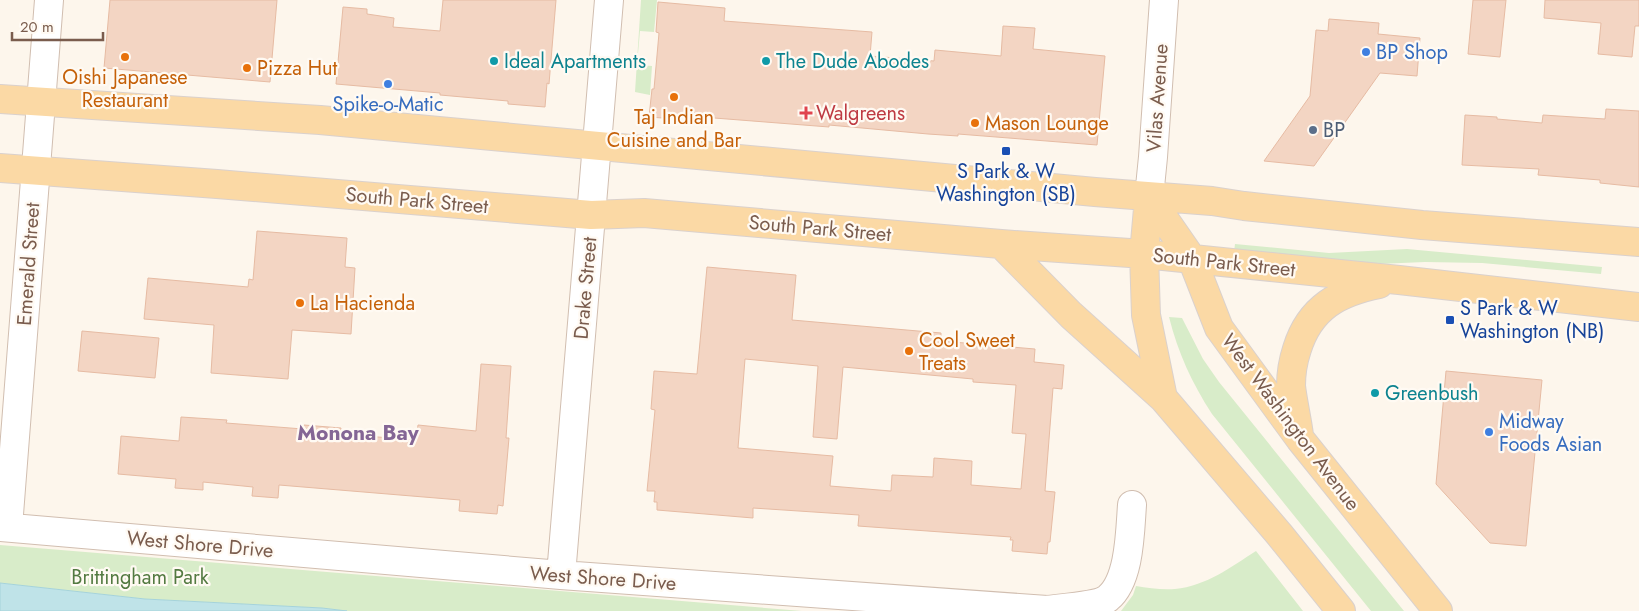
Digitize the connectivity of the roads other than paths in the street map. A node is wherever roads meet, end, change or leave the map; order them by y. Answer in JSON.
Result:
{"nodes":[{"id":1,"x":49,"y":0,"type":"edge"},
{"id":2,"x":608,"y":0,"type":"edge"},
{"id":3,"x":1164,"y":0,"type":"edge"},
{"id":4,"x":0,"y":99,"type":"edge"},
{"id":5,"x":41,"y":102,"type":"junction"},
{"id":6,"x":596,"y":147,"type":"junction"},
{"id":7,"x":0,"y":168,"type":"edge"},
{"id":8,"x":36,"y":171,"type":"junction"},
{"id":9,"x":1149,"y":197,"type":"junction"},
{"id":10,"x":591,"y":215,"type":"junction"},
{"id":11,"x":1639,"y":242,"type":"edge"},
{"id":12,"x":1001,"y":244,"type":"junction"},
{"id":13,"x":1144,"y":254,"type":"junction"},
{"id":14,"x":1192,"y":259,"type":"junction"},
{"id":15,"x":1399,"y":280,"type":"junction"},
{"id":16,"x":1639,"y":307,"type":"edge"},
{"id":17,"x":1163,"y":398,"type":"junction"},
{"id":18,"x":1300,"y":439,"type":"junction"},
{"id":19,"x":1132,"y":505,"type":"dead end"},
{"id":20,"x":4,"y":527,"type":"edge"},
{"id":21,"x":561,"y":575,"type":"junction"},
{"id":22,"x":1341,"y":611,"type":"edge"},
{"id":23,"x":1438,"y":611,"type":"edge"}],
"edges":[{"from":1,"to":5,"type":"street","name":"Emerald Street"},
{"from":2,"to":6,"type":"street","name":"Drake Street"},
{"from":3,"to":9,"type":"street","name":"Vilas Avenue"},
{"from":4,"to":5,"type":"main road"},
{"from":5,"to":6,"type":"main road"},
{"from":5,"to":8,"type":"street","name":"Emerald Street"},
{"from":6,"to":9,"type":"main road"},
{"from":6,"to":10,"type":"street","name":"Drake Street"},
{"from":7,"to":8,"type":"main road","name":"South Park Street"},
{"from":8,"to":10,"type":"main road","name":"South Park Street"},
{"from":8,"to":20,"type":"street","name":"Emerald Street"},
{"from":9,"to":11,"type":"main road"},
{"from":9,"to":13,"type":"main road"},
{"from":9,"to":14,"type":"main road","name":"West Washington Avenue"},
{"from":10,"to":12,"type":"main road","name":"South Park Street"},
{"from":10,"to":21,"type":"street","name":"Drake Street"},
{"from":12,"to":13,"type":"main road","name":"South Park Street"},
{"from":12,"to":17,"type":"main road"},
{"from":13,"to":14,"type":"main road","name":"South Park Street"},
{"from":13,"to":17,"type":"main road"},
{"from":14,"to":15,"type":"main road","name":"South Park Street"},
{"from":14,"to":18,"type":"main road","name":"West Washington Avenue"},
{"from":15,"to":16,"type":"main road","name":"South Park Street"},
{"from":15,"to":18,"type":"main road"},
{"from":17,"to":22,"type":"main road"},
{"from":18,"to":23,"type":"main road","name":"West Washington Avenue"},
{"from":19,"to":21,"type":"street","name":"West Shore Drive"},
{"from":20,"to":21,"type":"street","name":"West Shore Drive"}]}
